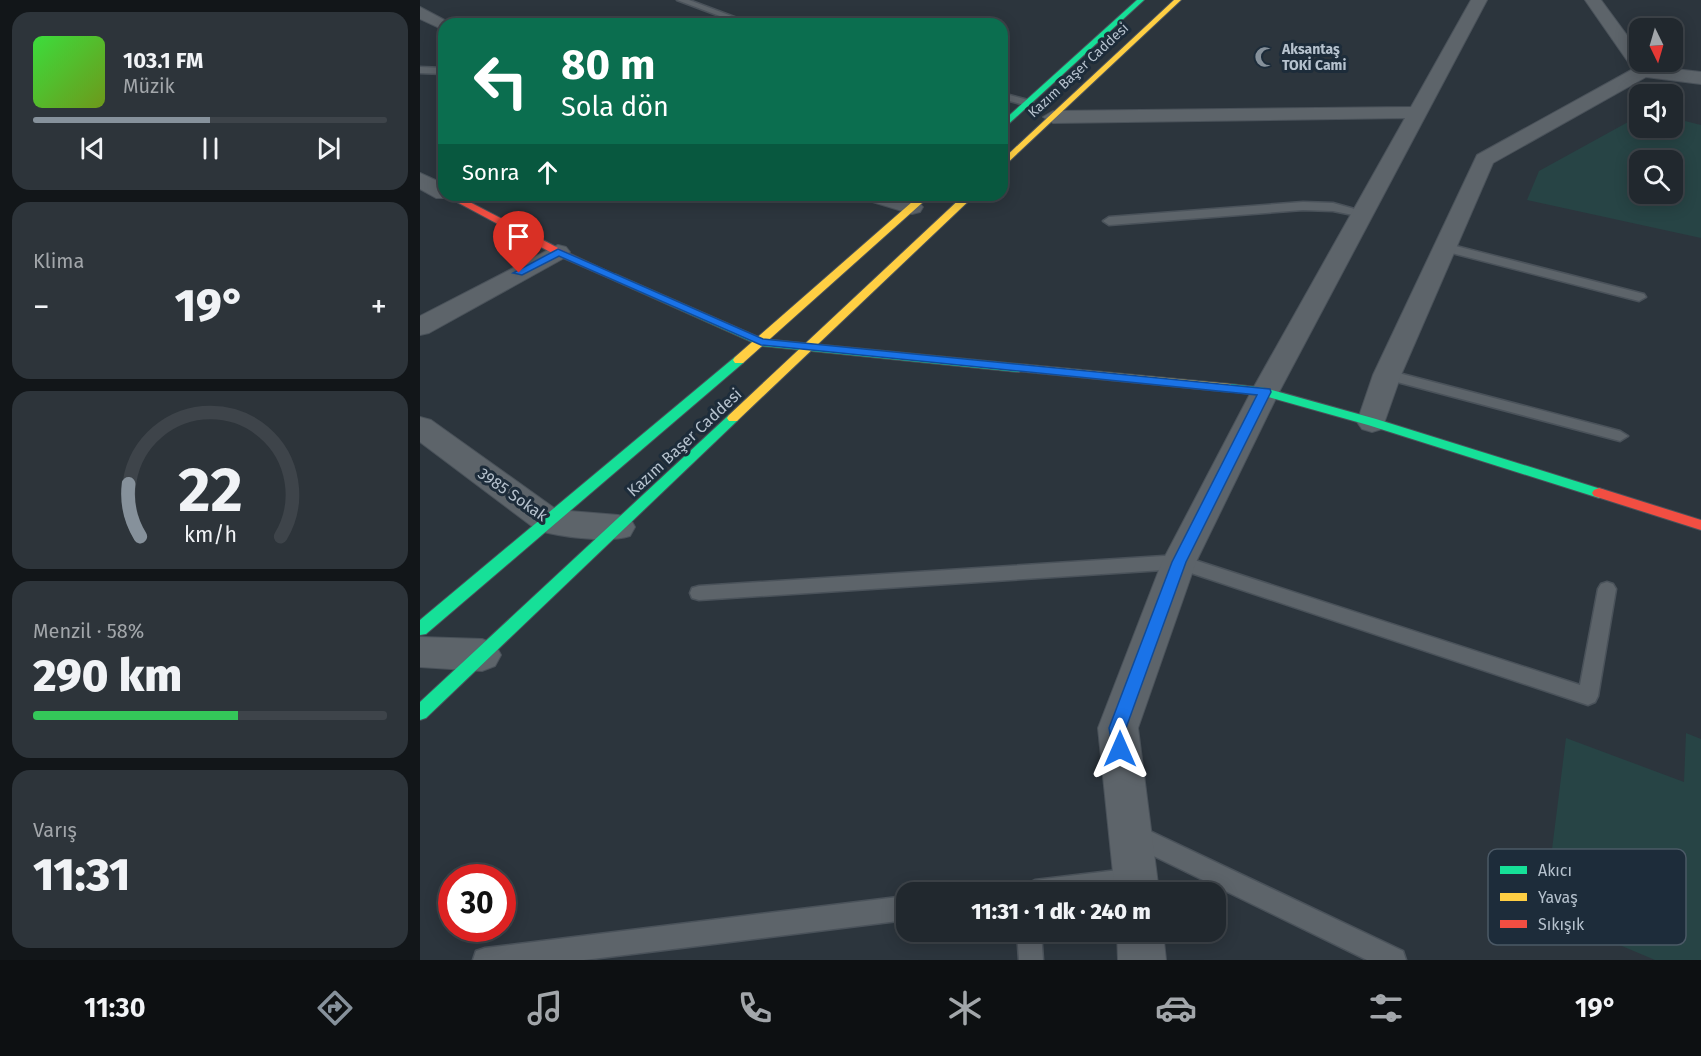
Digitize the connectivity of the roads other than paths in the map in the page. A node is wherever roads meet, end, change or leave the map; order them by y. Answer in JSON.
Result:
{"nodes":[{"id":1,"x":681,"y":0,"type":"edge"},
{"id":2,"x":1141,"y":0,"type":"edge"},
{"id":3,"x":1178,"y":0,"type":"edge"},
{"id":4,"x":1479,"y":0,"type":"edge"},
{"id":5,"x":1593,"y":0,"type":"edge"},
{"id":6,"x":420,"y":12,"type":"edge"},
{"id":7,"x":732,"y":18,"type":"edge"},
{"id":8,"x":438,"y":22,"type":"edge"},
{"id":9,"x":1629,"y":51,"type":"edge"},
{"id":10,"x":420,"y":69,"type":"edge"},
{"id":11,"x":438,"y":70,"type":"edge"},
{"id":12,"x":1641,"y":72,"type":"edge"},
{"id":13,"x":1651,"y":72,"type":"edge"},
{"id":14,"x":1701,"y":78,"type":"edge"},
{"id":15,"x":1008,"y":98,"type":"edge"},
{"id":16,"x":1028,"y":103,"type":"junction"},
{"id":17,"x":1417,"y":113,"type":"junction"},
{"id":18,"x":1053,"y":117,"type":"junction"},
{"id":19,"x":1008,"y":121,"type":"edge"},
{"id":20,"x":1008,"y":159,"type":"edge"},
{"id":21,"x":460,"y":201,"type":"edge"},
{"id":22,"x":919,"y":201,"type":"edge"},
{"id":23,"x":964,"y":201,"type":"edge"},
{"id":24,"x":1363,"y":213,"type":"junction"},
{"id":25,"x":1109,"y":222,"type":"dead end"},
{"id":26,"x":1444,"y":247,"type":"junction"},
{"id":27,"x":558,"y":252,"type":"junction"},
{"id":28,"x":1639,"y":297,"type":"dead end"},
{"id":29,"x":420,"y":327,"type":"edge"},
{"id":30,"x":761,"y":342,"type":"junction"},
{"id":31,"x":808,"y":349,"type":"junction"},
{"id":32,"x":1387,"y":375,"type":"junction"},
{"id":33,"x":1265,"y":392,"type":"junction"},
{"id":34,"x":1372,"y":422,"type":"junction"},
{"id":35,"x":420,"y":427,"type":"edge"},
{"id":36,"x":1620,"y":436,"type":"dead end"},
{"id":37,"x":549,"y":521,"type":"junction"},
{"id":38,"x":1701,"y":525,"type":"edge"},
{"id":39,"x":618,"y":527,"type":"junction"},
{"id":40,"x":1179,"y":562,"type":"junction"},
{"id":41,"x":1607,"y":589,"type":"dead end"},
{"id":42,"x":699,"y":593,"type":"dead end"},
{"id":43,"x":420,"y":628,"type":"edge"},
{"id":44,"x":420,"y":652,"type":"edge"},
{"id":45,"x":482,"y":655,"type":"junction"},
{"id":46,"x":420,"y":713,"type":"edge"},
{"id":47,"x":1132,"y":834,"type":"junction"},
{"id":48,"x":1136,"y":882,"type":"edge"},
{"id":49,"x":896,"y":909,"type":"edge"},
{"id":50,"x":1030,"y":942,"type":"edge"},
{"id":51,"x":1141,"y":942,"type":"edge"},
{"id":52,"x":485,"y":960,"type":"edge"},
{"id":53,"x":1031,"y":960,"type":"edge"},
{"id":54,"x":1143,"y":960,"type":"edge"},
{"id":55,"x":1394,"y":960,"type":"edge"}],
"edges":[{"from":1,"to":7,"type":"lane"},
{"from":2,"to":16,"type":"main road","name":"Kazım Başer Caddesi"},
{"from":3,"to":18,"type":"main road","name":"Kazım Başer Caddesi"},
{"from":4,"to":17,"type":"street"},
{"from":5,"to":9,"type":"street"},
{"from":6,"to":8,"type":"street"},
{"from":10,"to":11,"type":"lane"},
{"from":12,"to":26,"type":"street"},
{"from":13,"to":14,"type":"street"},
{"from":15,"to":16,"type":"lane"},
{"from":16,"to":19,"type":"main road","name":"Kazım Başer Caddesi"},
{"from":17,"to":18,"type":"street"},
{"from":17,"to":24,"type":"street"},
{"from":18,"to":20,"type":"main road","name":"Kazım Başer Caddesi"},
{"from":21,"to":27,"type":"main road"},
{"from":22,"to":30,"type":"main road","name":"Kazım Başer Caddesi"},
{"from":23,"to":31,"type":"main road","name":"Kazım Başer Caddesi"},
{"from":24,"to":25,"type":"lane"},
{"from":24,"to":33,"type":"street"},
{"from":26,"to":28,"type":"lane"},
{"from":26,"to":32,"type":"street"},
{"from":27,"to":29,"type":"street"},
{"from":27,"to":30,"type":"main road"},
{"from":30,"to":31,"type":"main road"},
{"from":30,"to":37,"type":"main road","name":"Kazım Başer Caddesi"},
{"from":31,"to":33,"type":"main road"},
{"from":31,"to":39,"type":"main road","name":"Kazım Başer Caddesi"},
{"from":32,"to":34,"type":"street"},
{"from":32,"to":36,"type":"lane"},
{"from":33,"to":34,"type":"main road"},
{"from":33,"to":40,"type":"street"},
{"from":34,"to":38,"type":"main road"},
{"from":35,"to":37,"type":"street","name":"3985 Sokak"},
{"from":37,"to":39,"type":"street","name":"3985 Sokak"},
{"from":37,"to":43,"type":"main road","name":"Kazım Başer Caddesi"},
{"from":39,"to":45,"type":"main road","name":"Kazım Başer Caddesi"},
{"from":40,"to":41,"type":"lane"},
{"from":40,"to":42,"type":"lane"},
{"from":40,"to":47,"type":"street"},
{"from":44,"to":45,"type":"street"},
{"from":45,"to":46,"type":"main road","name":"Kazım Başer Caddesi"},
{"from":47,"to":48,"type":"street"},
{"from":47,"to":55,"type":"lane"},
{"from":49,"to":52,"type":"lane"},
{"from":50,"to":53,"type":"lane"},
{"from":51,"to":54,"type":"street"}]}
